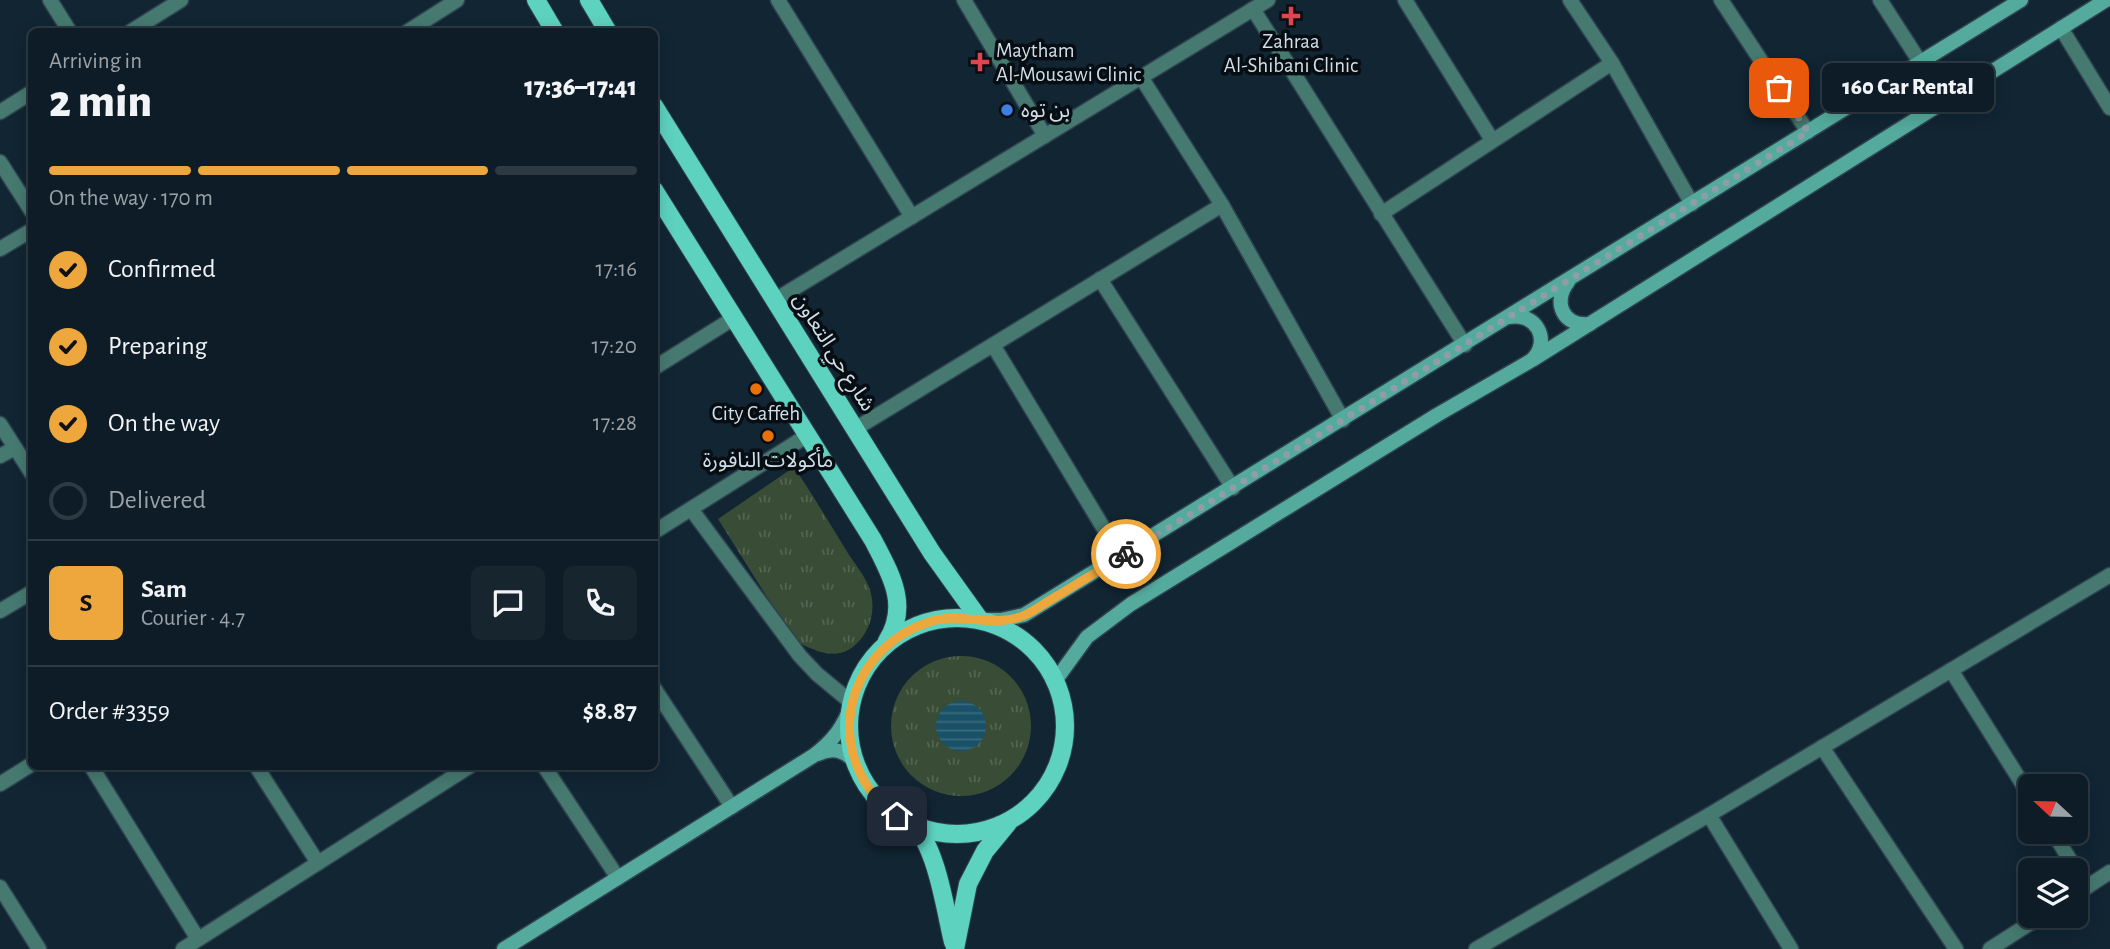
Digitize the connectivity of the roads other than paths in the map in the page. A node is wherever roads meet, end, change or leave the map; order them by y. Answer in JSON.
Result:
{"nodes":[{"id":1,"x":50,"y":0,"type":"edge"},
{"id":2,"x":181,"y":0,"type":"edge"},
{"id":3,"x":457,"y":0,"type":"edge"},
{"id":4,"x":536,"y":0,"type":"edge"},
{"id":5,"x":589,"y":0,"type":"edge"},
{"id":6,"x":778,"y":0,"type":"edge"},
{"id":7,"x":964,"y":0,"type":"edge"},
{"id":8,"x":1268,"y":0,"type":"edge"},
{"id":9,"x":1405,"y":0,"type":"edge"},
{"id":10,"x":1570,"y":0,"type":"edge"},
{"id":11,"x":1721,"y":0,"type":"edge"},
{"id":12,"x":1880,"y":0,"type":"edge"},
{"id":13,"x":2021,"y":0,"type":"edge"},
{"id":14,"x":2106,"y":0,"type":"edge"},
{"id":15,"x":1253,"y":9,"type":"junction"},
{"id":16,"x":68,"y":28,"type":"edge"},
{"id":17,"x":136,"y":28,"type":"edge"},
{"id":18,"x":413,"y":28,"type":"edge"},
{"id":19,"x":553,"y":28,"type":"edge"},
{"id":20,"x":606,"y":28,"type":"edge"},
{"id":21,"x":2061,"y":28,"type":"junction"},
{"id":22,"x":1920,"y":62,"type":"junction"},
{"id":23,"x":1612,"y":64,"type":"junction"},
{"id":24,"x":1142,"y":77,"type":"junction"},
{"id":25,"x":28,"y":94,"type":"edge"},
{"id":26,"x":2110,"y":108,"type":"edge"},
{"id":27,"x":0,"y":112,"type":"edge"},
{"id":28,"x":658,"y":112,"type":"edge"},
{"id":29,"x":1808,"y":132,"type":"junction"},
{"id":30,"x":1045,"y":136,"type":"junction"},
{"id":31,"x":1492,"y":141,"type":"junction"},
{"id":32,"x":0,"y":162,"type":"edge"},
{"id":33,"x":658,"y":196,"type":"edge"},
{"id":34,"x":1692,"y":204,"type":"junction"},
{"id":35,"x":1222,"y":205,"type":"junction"},
{"id":36,"x":28,"y":206,"type":"edge"},
{"id":37,"x":1381,"y":214,"type":"junction"},
{"id":38,"x":912,"y":217,"type":"junction"},
{"id":39,"x":28,"y":232,"type":"edge"},
{"id":40,"x":0,"y":249,"type":"edge"},
{"id":41,"x":1571,"y":278,"type":"junction"},
{"id":42,"x":1100,"y":279,"type":"junction"},
{"id":43,"x":775,"y":300,"type":"junction"},
{"id":44,"x":734,"y":318,"type":"junction"},
{"id":45,"x":1507,"y":318,"type":"junction"},
{"id":46,"x":1590,"y":324,"type":"junction"},
{"id":47,"x":993,"y":345,"type":"junction"},
{"id":48,"x":1465,"y":345,"type":"junction"},
{"id":49,"x":1532,"y":360,"type":"junction"},
{"id":50,"x":658,"y":366,"type":"edge"},
{"id":51,"x":1343,"y":420,"type":"junction"},
{"id":52,"x":0,"y":424,"type":"edge"},
{"id":53,"x":855,"y":429,"type":"junction"},
{"id":54,"x":808,"y":435,"type":"junction"},
{"id":55,"x":15,"y":448,"type":"junction"},
{"id":56,"x":0,"y":456,"type":"edge"},
{"id":57,"x":28,"y":468,"type":"edge"},
{"id":58,"x":1233,"y":488,"type":"junction"},
{"id":59,"x":691,"y":509,"type":"junction"},
{"id":60,"x":658,"y":530,"type":"edge"},
{"id":61,"x":1121,"y":557,"type":"junction"},
{"id":62,"x":2110,"y":575,"type":"edge"},
{"id":63,"x":28,"y":594,"type":"edge"},
{"id":64,"x":0,"y":611,"type":"edge"},
{"id":65,"x":980,"y":620,"type":"junction"},
{"id":66,"x":874,"y":657,"type":"junction"},
{"id":67,"x":1951,"y":670,"type":"junction"},
{"id":68,"x":1055,"y":681,"type":"junction"},
{"id":69,"x":658,"y":694,"type":"edge"},
{"id":70,"x":852,"y":703,"type":"junction"},
{"id":71,"x":1822,"y":747,"type":"junction"},
{"id":72,"x":813,"y":756,"type":"junction"},
{"id":73,"x":856,"y":763,"type":"junction"},
{"id":74,"x":28,"y":766,"type":"edge"},
{"id":75,"x":93,"y":770,"type":"edge"},
{"id":76,"x":259,"y":770,"type":"edge"},
{"id":77,"x":464,"y":770,"type":"edge"},
{"id":78,"x":547,"y":770,"type":"edge"},
{"id":79,"x":2018,"y":777,"type":"edge"},
{"id":80,"x":0,"y":784,"type":"edge"},
{"id":81,"x":732,"y":807,"type":"junction"},
{"id":82,"x":1709,"y":815,"type":"junction"},
{"id":83,"x":1012,"y":819,"type":"junction"},
{"id":84,"x":913,"y":824,"type":"junction"},
{"id":85,"x":318,"y":863,"type":"junction"},
{"id":86,"x":2110,"y":872,"type":"edge"},
{"id":87,"x":618,"y":878,"type":"junction"},
{"id":88,"x":2088,"y":886,"type":"edge"},
{"id":89,"x":0,"y":887,"type":"edge"},
{"id":90,"x":2023,"y":928,"type":"edge"},
{"id":91,"x":198,"y":939,"type":"junction"},
{"id":92,"x":40,"y":949,"type":"edge"},
{"id":93,"x":183,"y":949,"type":"edge"},
{"id":94,"x":503,"y":949,"type":"edge"},
{"id":95,"x":954,"y":949,"type":"edge"},
{"id":96,"x":1476,"y":949,"type":"edge"},
{"id":97,"x":1791,"y":949,"type":"edge"},
{"id":98,"x":1956,"y":949,"type":"edge"},
{"id":99,"x":1990,"y":949,"type":"edge"}],
"edges":[{"from":1,"to":16,"type":"street"},
{"from":2,"to":17,"type":"street"},
{"from":3,"to":18,"type":"street"},
{"from":4,"to":19,"type":"main road"},
{"from":5,"to":20,"type":"main road"},
{"from":6,"to":38,"type":"street"},
{"from":7,"to":30,"type":"street"},
{"from":8,"to":15,"type":"street"},
{"from":9,"to":31,"type":"street"},
{"from":10,"to":23,"type":"street"},
{"from":11,"to":29,"type":"street"},
{"from":12,"to":22,"type":"street"},
{"from":13,"to":22,"type":"main road"},
{"from":14,"to":21,"type":"main road"},
{"from":15,"to":24,"type":"street"},
{"from":15,"to":37,"type":"street"},
{"from":21,"to":26,"type":"street"},
{"from":21,"to":46,"type":"main road"},
{"from":22,"to":29,"type":"main road"},
{"from":23,"to":31,"type":"street"},
{"from":23,"to":34,"type":"street"},
{"from":24,"to":30,"type":"street"},
{"from":24,"to":35,"type":"street"},
{"from":25,"to":27,"type":"street"},
{"from":28,"to":43,"type":"main road","name":"شارع حي التعاون"},
{"from":29,"to":34,"type":"main road"},
{"from":30,"to":38,"type":"street"},
{"from":31,"to":37,"type":"street"},
{"from":32,"to":36,"type":"street"},
{"from":33,"to":44,"type":"main road"},
{"from":34,"to":41,"type":"main road"},
{"from":35,"to":42,"type":"street"},
{"from":35,"to":51,"type":"street"},
{"from":37,"to":48,"type":"street"},
{"from":38,"to":43,"type":"street"},
{"from":39,"to":40,"type":"street"},
{"from":41,"to":45,"type":"main road"},
{"from":41,"to":46,"type":"main road"},
{"from":42,"to":47,"type":"street"},
{"from":42,"to":58,"type":"street"},
{"from":43,"to":53,"type":"main road","name":"شارع حي التعاون"},
{"from":44,"to":50,"type":"street"},
{"from":44,"to":54,"type":"main road"},
{"from":45,"to":48,"type":"main road"},
{"from":45,"to":49,"type":"main road"},
{"from":46,"to":49,"type":"main road"},
{"from":47,"to":53,"type":"street"},
{"from":47,"to":61,"type":"street"},
{"from":48,"to":51,"type":"main road"},
{"from":49,"to":68,"type":"main road"},
{"from":51,"to":58,"type":"main road"},
{"from":52,"to":55,"type":"street"},
{"from":53,"to":65,"type":"main road","name":"شارع حي التعاون"},
{"from":54,"to":59,"type":"street"},
{"from":54,"to":66,"type":"main road"},
{"from":55,"to":56,"type":"street"},
{"from":55,"to":57,"type":"street"},
{"from":58,"to":61,"type":"main road"},
{"from":59,"to":60,"type":"street"},
{"from":59,"to":70,"type":"street"},
{"from":61,"to":65,"type":"main road"},
{"from":62,"to":67,"type":"street"},
{"from":63,"to":64,"type":"street"},
{"from":65,"to":66,"type":"main road"},
{"from":65,"to":68,"type":"main road"},
{"from":66,"to":70,"type":"main road"},
{"from":67,"to":71,"type":"street"},
{"from":67,"to":79,"type":"street"},
{"from":68,"to":83,"type":"main road"},
{"from":69,"to":81,"type":"street"},
{"from":70,"to":72,"type":"main road"},
{"from":70,"to":73,"type":"main road"},
{"from":71,"to":82,"type":"street"},
{"from":71,"to":98,"type":"street"},
{"from":72,"to":73,"type":"main road"},
{"from":72,"to":81,"type":"main road"},
{"from":73,"to":84,"type":"main road"},
{"from":74,"to":80,"type":"street"},
{"from":75,"to":91,"type":"street"},
{"from":76,"to":85,"type":"street"},
{"from":77,"to":85,"type":"street"},
{"from":78,"to":87,"type":"street"},
{"from":81,"to":87,"type":"main road"},
{"from":82,"to":96,"type":"street"},
{"from":82,"to":97,"type":"street"},
{"from":83,"to":84,"type":"main road"},
{"from":83,"to":95,"type":"main road"},
{"from":84,"to":95,"type":"main road"},
{"from":85,"to":91,"type":"street"},
{"from":86,"to":88,"type":"street"},
{"from":87,"to":94,"type":"main road"},
{"from":89,"to":92,"type":"street"},
{"from":90,"to":99,"type":"street"},
{"from":91,"to":93,"type":"street"}]}
